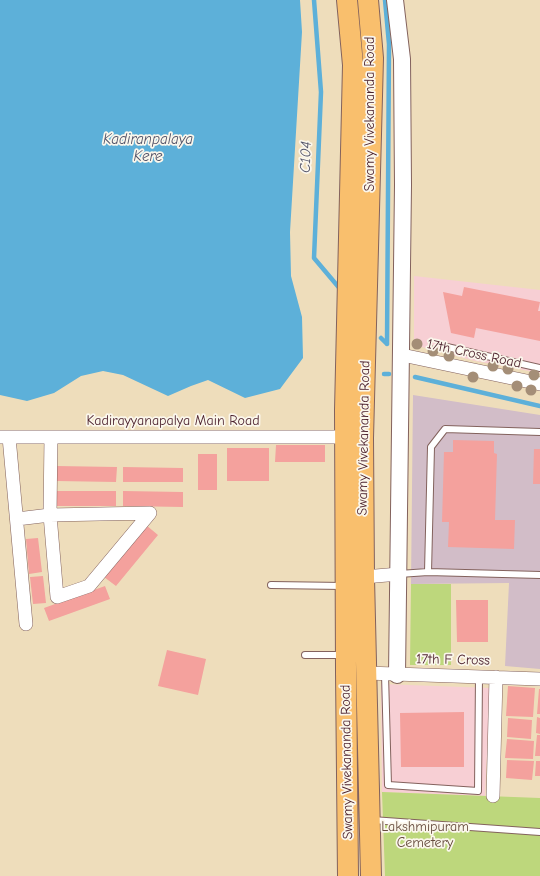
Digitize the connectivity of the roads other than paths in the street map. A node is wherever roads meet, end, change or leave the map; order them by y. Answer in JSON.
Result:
{"nodes":[{"id":1,"x":347,"y":0,"type":"edge"},
{"id":2,"x":368,"y":0,"type":"edge"},
{"id":3,"x":395,"y":0,"type":"edge"},
{"id":4,"x":447,"y":347,"type":"dead end"},
{"id":5,"x":402,"y":356,"type":"junction"},
{"id":6,"x":475,"y":363,"type":"junction"},
{"id":7,"x":540,"y":368,"type":"edge"},
{"id":8,"x":540,"y":383,"type":"edge"},
{"id":9,"x":540,"y":432,"type":"edge"},
{"id":10,"x":5,"y":437,"type":"edge"},
{"id":11,"x":51,"y":437,"type":"junction"},
{"id":12,"x":345,"y":437,"type":"junction"},
{"id":13,"x":50,"y":515,"type":"junction"},
{"id":14,"x":17,"y":519,"type":"junction"},
{"id":15,"x":428,"y":572,"type":"junction"},
{"id":16,"x":399,"y":574,"type":"junction"},
{"id":17,"x":540,"y":575,"type":"edge"},
{"id":18,"x":364,"y":577,"type":"junction"},
{"id":19,"x":271,"y":585,"type":"dead end"},
{"id":20,"x":345,"y":586,"type":"junction"},
{"id":21,"x":26,"y":624,"type":"dead end"},
{"id":22,"x":346,"y":654,"type":"junction"},
{"id":23,"x":305,"y":655,"type":"dead end"},
{"id":24,"x":383,"y":674,"type":"junction"},
{"id":25,"x":479,"y":676,"type":"junction"},
{"id":26,"x":496,"y":677,"type":"junction"},
{"id":27,"x":540,"y":679,"type":"edge"},
{"id":28,"x":493,"y":796,"type":"dead end"},
{"id":29,"x":370,"y":820,"type":"junction"},
{"id":30,"x":540,"y":832,"type":"edge"},
{"id":31,"x":348,"y":876,"type":"edge"},
{"id":32,"x":371,"y":876,"type":"edge"}],
"edges":[{"from":1,"to":12,"type":"main road","name":"Swamy Vivekananda Road"},
{"from":2,"to":18,"type":"main road","name":"Swamy Vivekananda Road"},
{"from":3,"to":5,"type":"street"},
{"from":4,"to":6,"type":"lane"},
{"from":5,"to":6,"type":"street","name":"17th Cross Road"},
{"from":5,"to":16,"type":"street"},
{"from":6,"to":7,"type":"lane"},
{"from":6,"to":8,"type":"street","name":"17th Cross Road"},
{"from":9,"to":15,"type":"lane"},
{"from":10,"to":11,"type":"street","name":"Kadirayyanapalya Main Road"},
{"from":10,"to":14,"type":"street"},
{"from":11,"to":12,"type":"street","name":"Kadirayyanapalya Main Road"},
{"from":11,"to":13,"type":"street"},
{"from":12,"to":20,"type":"main road","name":"Swamy Vivekananda Road"},
{"from":13,"to":13,"type":"street"},
{"from":13,"to":14,"type":"street"},
{"from":14,"to":21,"type":"street"},
{"from":15,"to":16,"type":"lane"},
{"from":15,"to":17,"type":"lane"},
{"from":16,"to":18,"type":"street"},
{"from":16,"to":24,"type":"street"},
{"from":18,"to":24,"type":"main road","name":"Swamy Vivekananda Road"},
{"from":19,"to":20,"type":"lane"},
{"from":20,"to":22,"type":"main road","name":"Swamy Vivekananda Road"},
{"from":22,"to":23,"type":"lane"},
{"from":22,"to":31,"type":"main road","name":"Swamy Vivekananda Road"},
{"from":24,"to":25,"type":"street","name":"17th F Cross"},
{"from":24,"to":25,"type":"lane"},
{"from":24,"to":29,"type":"main road","name":"Swamy Vivekananda Road"},
{"from":25,"to":26,"type":"street","name":"17th F Cross"},
{"from":26,"to":27,"type":"street","name":"17th F Cross"},
{"from":26,"to":28,"type":"street"},
{"from":29,"to":30,"type":"lane"},
{"from":29,"to":32,"type":"main road","name":"Swamy Vivekananda Road"}]}
